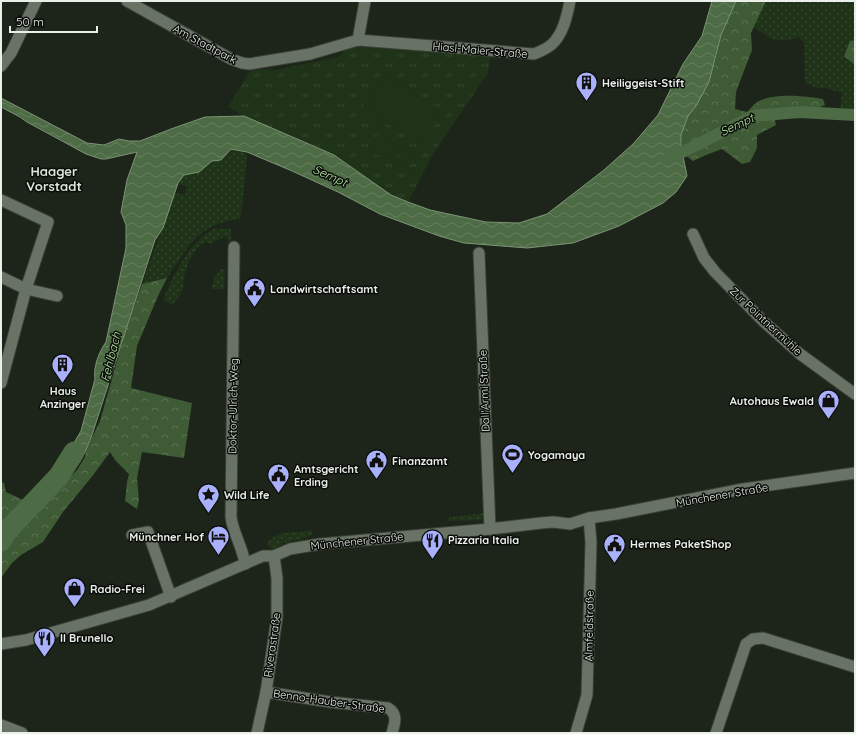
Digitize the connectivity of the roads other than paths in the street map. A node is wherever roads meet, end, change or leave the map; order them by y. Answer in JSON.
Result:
{"nodes":[{"id":1,"x":36,"y":1,"type":"edge"},
{"id":2,"x":127,"y":1,"type":"edge"},
{"id":3,"x":365,"y":1,"type":"edge"},
{"id":4,"x":570,"y":1,"type":"edge"},
{"id":5,"x":358,"y":40,"type":"junction"},
{"id":6,"x":1,"y":66,"type":"edge"},
{"id":7,"x":1,"y":200,"type":"edge"},
{"id":8,"x":693,"y":234,"type":"dead end"},
{"id":9,"x":234,"y":247,"type":"dead end"},
{"id":10,"x":479,"y":253,"type":"dead end"},
{"id":11,"x":1,"y":277,"type":"edge"},
{"id":12,"x":26,"y":289,"type":"junction"},
{"id":13,"x":57,"y":296,"type":"dead end"},
{"id":14,"x":1,"y":383,"type":"edge"},
{"id":15,"x":855,"y":394,"type":"edge"},
{"id":16,"x":855,"y":473,"type":"edge"},
{"id":17,"x":589,"y":518,"type":"junction"},
{"id":18,"x":490,"y":529,"type":"junction"},
{"id":19,"x":132,"y":535,"type":"dead end"},
{"id":20,"x":274,"y":556,"type":"junction"},
{"id":21,"x":245,"y":564,"type":"junction"},
{"id":22,"x":171,"y":596,"type":"junction"},
{"id":23,"x":1,"y":644,"type":"edge"},
{"id":24,"x":855,"y":668,"type":"edge"},
{"id":25,"x":266,"y":692,"type":"junction"},
{"id":26,"x":1,"y":725,"type":"edge"},
{"id":27,"x":22,"y":733,"type":"edge"},
{"id":28,"x":257,"y":733,"type":"edge"},
{"id":29,"x":392,"y":733,"type":"edge"},
{"id":30,"x":576,"y":733,"type":"edge"},
{"id":31,"x":716,"y":733,"type":"edge"}],
"edges":[{"from":1,"to":6,"type":"street"},
{"from":2,"to":5,"type":"street","name":"Am Stadtpark"},
{"from":3,"to":5,"type":"street"},
{"from":4,"to":5,"type":"street","name":"Hiasl-Maier-Straße"},
{"from":7,"to":12,"type":"street"},
{"from":8,"to":15,"type":"street","name":"Zur Pointnermühle"},
{"from":9,"to":21,"type":"street","name":"Doktor-Ulrich-Weg"},
{"from":10,"to":18,"type":"street","name":"Dall'Armi Straße"},
{"from":11,"to":12,"type":"street"},
{"from":12,"to":13,"type":"street"},
{"from":12,"to":14,"type":"street"},
{"from":16,"to":17,"type":"street","name":"Münchener Straße"},
{"from":17,"to":18,"type":"street","name":"Münchener Straße"},
{"from":17,"to":30,"type":"street","name":"Almfeldstraße"},
{"from":18,"to":20,"type":"street","name":"Münchener Straße"},
{"from":19,"to":22,"type":"street"},
{"from":20,"to":21,"type":"street","name":"Münchener Straße"},
{"from":20,"to":25,"type":"street","name":"Riverastraße"},
{"from":21,"to":22,"type":"street","name":"Münchener Straße"},
{"from":22,"to":23,"type":"street","name":"Münchener Straße"},
{"from":24,"to":31,"type":"street"},
{"from":25,"to":28,"type":"street","name":"Riverastraße"},
{"from":25,"to":29,"type":"street","name":"Benno-Hauber-Straße"},
{"from":26,"to":27,"type":"street"}]}
